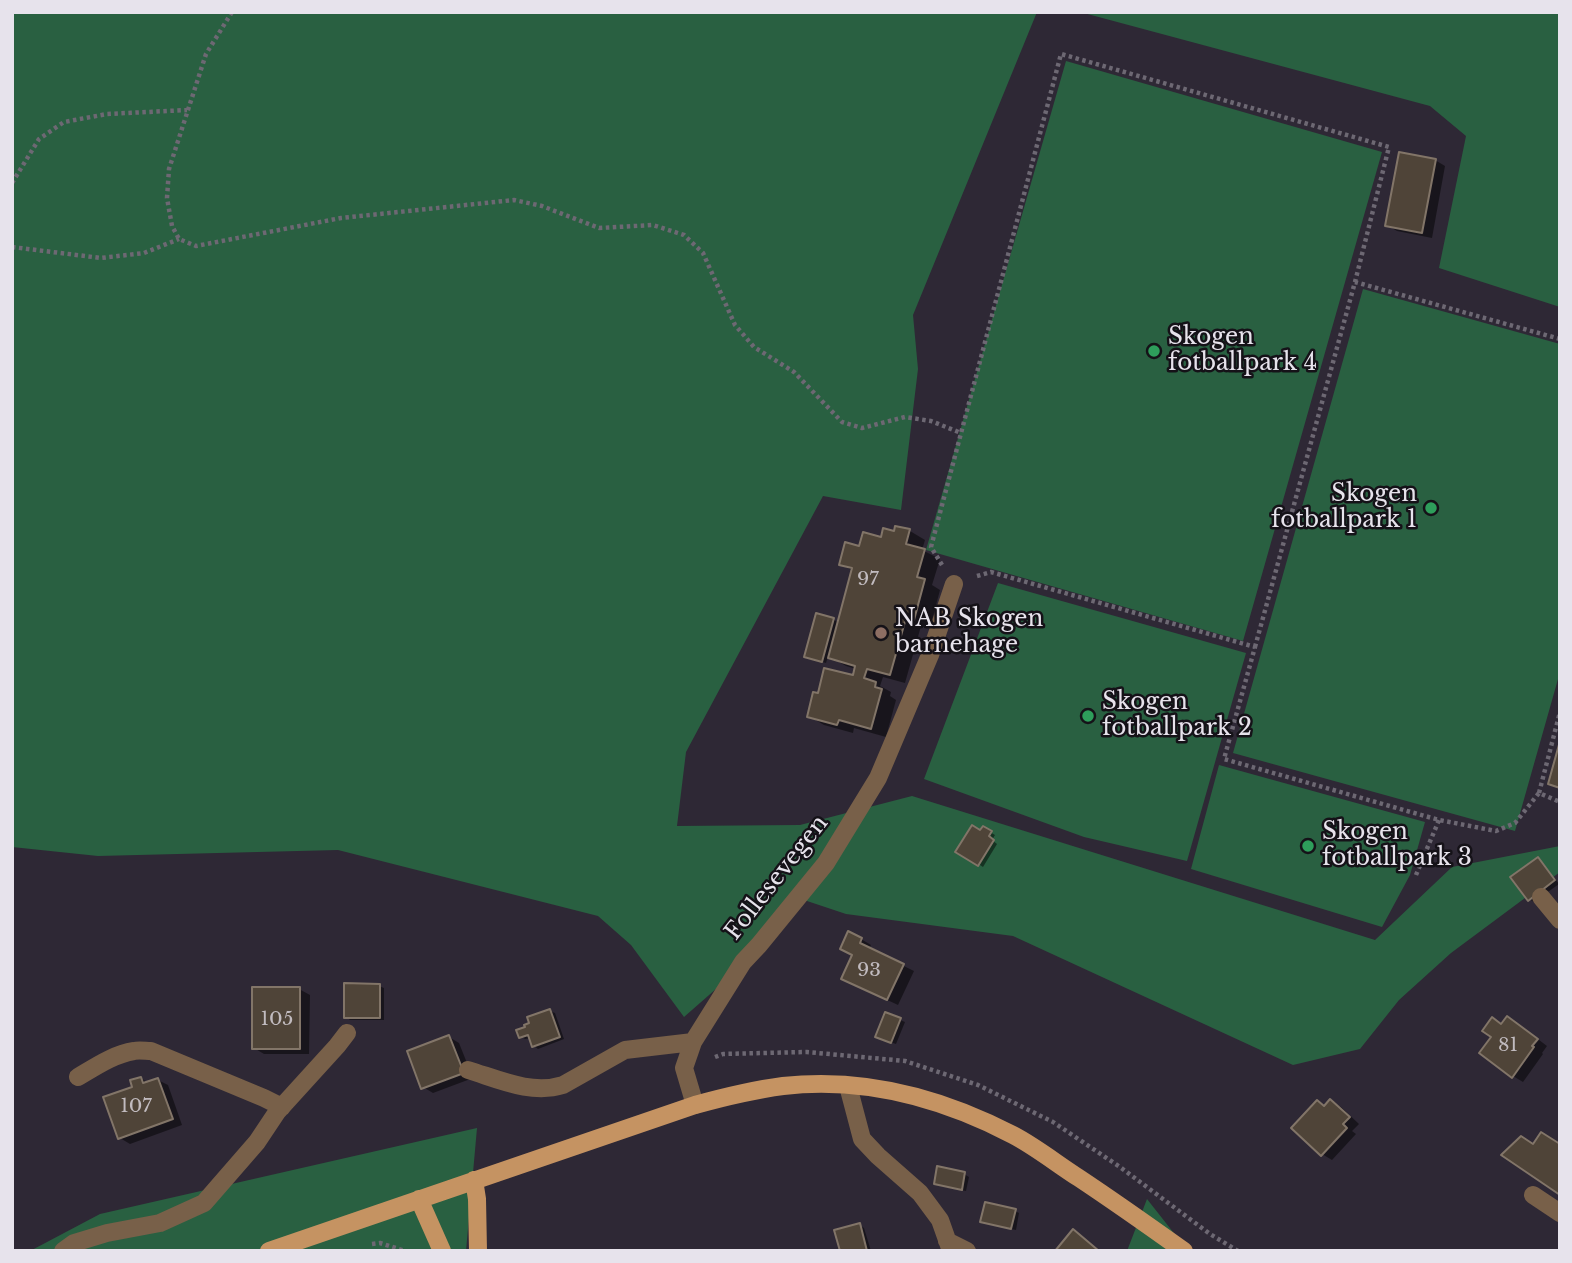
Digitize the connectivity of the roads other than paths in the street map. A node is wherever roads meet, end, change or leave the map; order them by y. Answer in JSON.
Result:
{"nodes":[{"id":1,"x":954,"y":584,"type":"road end"},
{"id":2,"x":1541,"y":897,"type":"dead end"},
{"id":3,"x":1560,"y":920,"type":"edge"},
{"id":4,"x":347,"y":1032,"type":"dead end"},
{"id":5,"x":693,"y":1042,"type":"junction"},
{"id":6,"x":468,"y":1070,"type":"dead end"},
{"id":7,"x":78,"y":1077,"type":"dead end"},
{"id":8,"x":848,"y":1086,"type":"junction"},
{"id":9,"x":695,"y":1105,"type":"junction"},
{"id":10,"x":282,"y":1107,"type":"junction"},
{"id":11,"x":474,"y":1180,"type":"junction"},
{"id":12,"x":1533,"y":1195,"type":"dead end"},
{"id":13,"x":419,"y":1199,"type":"junction"},
{"id":14,"x":1560,"y":1213,"type":"edge"},
{"id":15,"x":949,"y":1246,"type":"edge"},
{"id":16,"x":63,"y":1251,"type":"edge"},
{"id":17,"x":269,"y":1251,"type":"edge"},
{"id":18,"x":442,"y":1251,"type":"edge"},
{"id":19,"x":478,"y":1251,"type":"edge"},
{"id":20,"x":967,"y":1251,"type":"edge"},
{"id":21,"x":1184,"y":1251,"type":"edge"}],
"edges":[{"from":1,"to":5,"type":"lane","name":"Follesevegen"},
{"from":2,"to":3,"type":"lane"},
{"from":4,"to":10,"type":"lane"},
{"from":5,"to":6,"type":"lane"},
{"from":5,"to":9,"type":"lane","name":"Follesevegen"},
{"from":7,"to":10,"type":"lane"},
{"from":8,"to":9,"type":"main road"},
{"from":8,"to":15,"type":"lane"},
{"from":8,"to":21,"type":"main road"},
{"from":9,"to":11,"type":"main road"},
{"from":10,"to":16,"type":"lane"},
{"from":11,"to":13,"type":"main road"},
{"from":11,"to":19,"type":"main road"},
{"from":12,"to":14,"type":"lane"},
{"from":13,"to":17,"type":"main road"},
{"from":13,"to":18,"type":"main road"},
{"from":15,"to":20,"type":"lane"}]}
